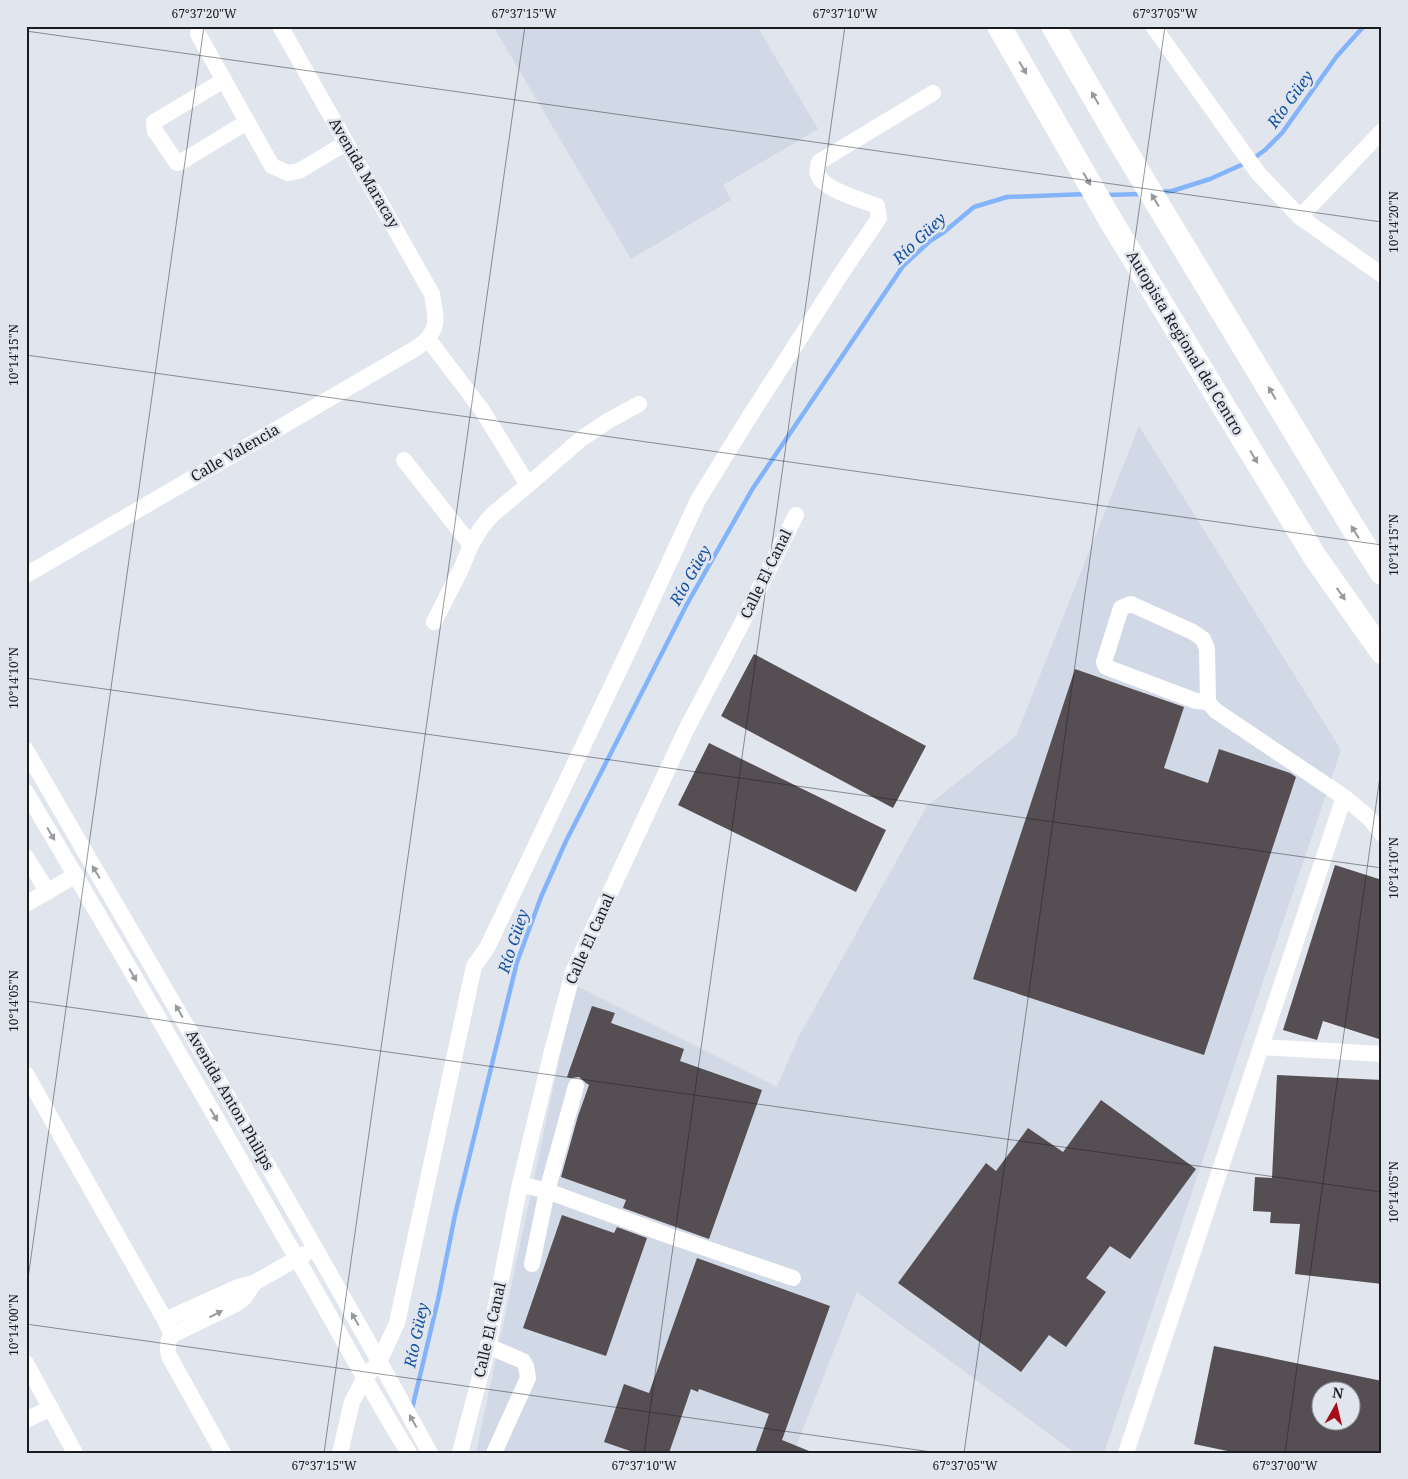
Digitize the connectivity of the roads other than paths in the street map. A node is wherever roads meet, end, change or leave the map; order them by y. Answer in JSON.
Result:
{"nodes":[{"id":1,"x":280,"y":26,"type":"edge"},
{"id":2,"x":998,"y":26,"type":"edge"},
{"id":3,"x":1053,"y":26,"type":"edge"},
{"id":4,"x":1153,"y":26,"type":"edge"},
{"id":5,"x":198,"y":34,"type":"dead end"},
{"id":6,"x":224,"y":80,"type":"junction"},
{"id":7,"x":933,"y":93,"type":"dead end"},
{"id":8,"x":247,"y":122,"type":"junction"},
{"id":9,"x":1382,"y":130,"type":"edge"},
{"id":10,"x":346,"y":143,"type":"junction"},
{"id":11,"x":1300,"y":217,"type":"junction"},
{"id":12,"x":1382,"y":275,"type":"edge"},
{"id":13,"x":436,"y":324,"type":"joint"},
{"id":14,"x":428,"y":339,"type":"junction"},
{"id":15,"x":639,"y":404,"type":"dead end"},
{"id":16,"x":404,"y":460,"type":"dead end"},
{"id":17,"x":528,"y":484,"type":"junction"},
{"id":18,"x":796,"y":515,"type":"dead end"},
{"id":19,"x":471,"y":545,"type":"junction"},
{"id":20,"x":1382,"y":573,"type":"edge"},
{"id":21,"x":26,"y":574,"type":"edge"},
{"id":22,"x":434,"y":622,"type":"dead end"},
{"id":23,"x":1382,"y":652,"type":"edge"},
{"id":24,"x":1208,"y":702,"type":"junction"},
{"id":25,"x":26,"y":750,"type":"edge"},
{"id":26,"x":26,"y":792,"type":"edge"},
{"id":27,"x":1344,"y":797,"type":"junction"},
{"id":28,"x":1382,"y":834,"type":"edge"},
{"id":29,"x":26,"y":857,"type":"edge"},
{"id":30,"x":76,"y":875,"type":"junction"},
{"id":31,"x":48,"y":892,"type":"junction"},
{"id":32,"x":26,"y":904,"type":"edge"},
{"id":33,"x":1261,"y":1046,"type":"junction"},
{"id":34,"x":1382,"y":1054,"type":"edge"},
{"id":35,"x":26,"y":1074,"type":"edge"},
{"id":36,"x":576,"y":1086,"type":"dead end"},
{"id":37,"x":520,"y":1184,"type":"junction"},
{"id":38,"x":547,"y":1191,"type":"junction"},
{"id":39,"x":315,"y":1248,"type":"junction"},
{"id":40,"x":297,"y":1259,"type":"junction"},
{"id":41,"x":532,"y":1264,"type":"dead end"},
{"id":42,"x":793,"y":1278,"type":"dead end"},
{"id":43,"x":168,"y":1327,"type":"junction"},
{"id":44,"x":488,"y":1346,"type":"junction"},
{"id":45,"x":379,"y":1362,"type":"junction"},
{"id":46,"x":26,"y":1363,"type":"edge"},
{"id":47,"x":364,"y":1378,"type":"junction"},
{"id":48,"x":51,"y":1408,"type":"junction"},
{"id":49,"x":26,"y":1420,"type":"edge"},
{"id":50,"x":75,"y":1453,"type":"edge"},
{"id":51,"x":223,"y":1453,"type":"edge"},
{"id":52,"x":340,"y":1453,"type":"edge"},
{"id":53,"x":409,"y":1453,"type":"edge"},
{"id":54,"x":430,"y":1453,"type":"edge"},
{"id":55,"x":460,"y":1453,"type":"edge"},
{"id":56,"x":494,"y":1453,"type":"edge"},
{"id":57,"x":1126,"y":1453,"type":"edge"}],
"edges":[{"from":1,"to":10,"type":"street","name":"Avenida Maracay"},
{"from":2,"to":23,"type":"highway","name":"Autopista Regional del Centro","one_way":true},
{"from":20,"to":3,"type":"highway","one_way":true},
{"from":4,"to":11,"type":"street"},
{"from":5,"to":6,"type":"street"},
{"from":6,"to":8,"type":"street"},
{"from":6,"to":8,"type":"street"},
{"from":7,"to":45,"type":"street"},
{"from":8,"to":10,"type":"street"},
{"from":9,"to":11,"type":"street"},
{"from":10,"to":13,"type":"street","name":"Avenida Maracay"},
{"from":11,"to":12,"type":"street"},
{"from":13,"to":14,"type":"street","name":"Calle Valencia"},
{"from":14,"to":17,"type":"street"},
{"from":14,"to":21,"type":"street","name":"Calle Valencia"},
{"from":15,"to":17,"type":"street"},
{"from":16,"to":19,"type":"street"},
{"from":17,"to":19,"type":"street"},
{"from":18,"to":37,"type":"street","name":"Calle El Canal"},
{"from":19,"to":22,"type":"street"},
{"from":24,"to":24,"type":"street"},
{"from":24,"to":27,"type":"street"},
{"from":39,"to":25,"type":"street","name":"Avenida Anton Philips","one_way":true},
{"from":26,"to":30,"type":"street","name":"Avenida Anton Philips","one_way":true},
{"from":27,"to":28,"type":"street"},
{"from":27,"to":33,"type":"street"},
{"from":29,"to":31,"type":"street"},
{"from":30,"to":31,"type":"street"},
{"from":30,"to":40,"type":"street","name":"Avenida Anton Philips","one_way":true},
{"from":31,"to":32,"type":"street"},
{"from":33,"to":34,"type":"street"},
{"from":33,"to":57,"type":"street"},
{"from":35,"to":43,"type":"street"},
{"from":36,"to":38,"type":"street"},
{"from":37,"to":38,"type":"street"},
{"from":37,"to":44,"type":"street","name":"Calle El Canal"},
{"from":38,"to":41,"type":"street"},
{"from":38,"to":42,"type":"street"},
{"from":39,"to":40,"type":"street"},
{"from":45,"to":39,"type":"street","name":"Avenida Anton Philips","one_way":true},
{"from":40,"to":43,"type":"street"},
{"from":40,"to":47,"type":"street","name":"Avenida Anton Philips"},
{"from":43,"to":51,"type":"street"},
{"from":44,"to":55,"type":"street","name":"Calle El Canal"},
{"from":44,"to":56,"type":"street"},
{"from":45,"to":47,"type":"street"},
{"from":54,"to":45,"type":"street","name":"Avenida Anton Philips","one_way":true},
{"from":46,"to":48,"type":"street"},
{"from":47,"to":52,"type":"street"},
{"from":47,"to":53,"type":"street","name":"Avenida Anton Philips"},
{"from":48,"to":49,"type":"street"},
{"from":48,"to":50,"type":"street"}]}
